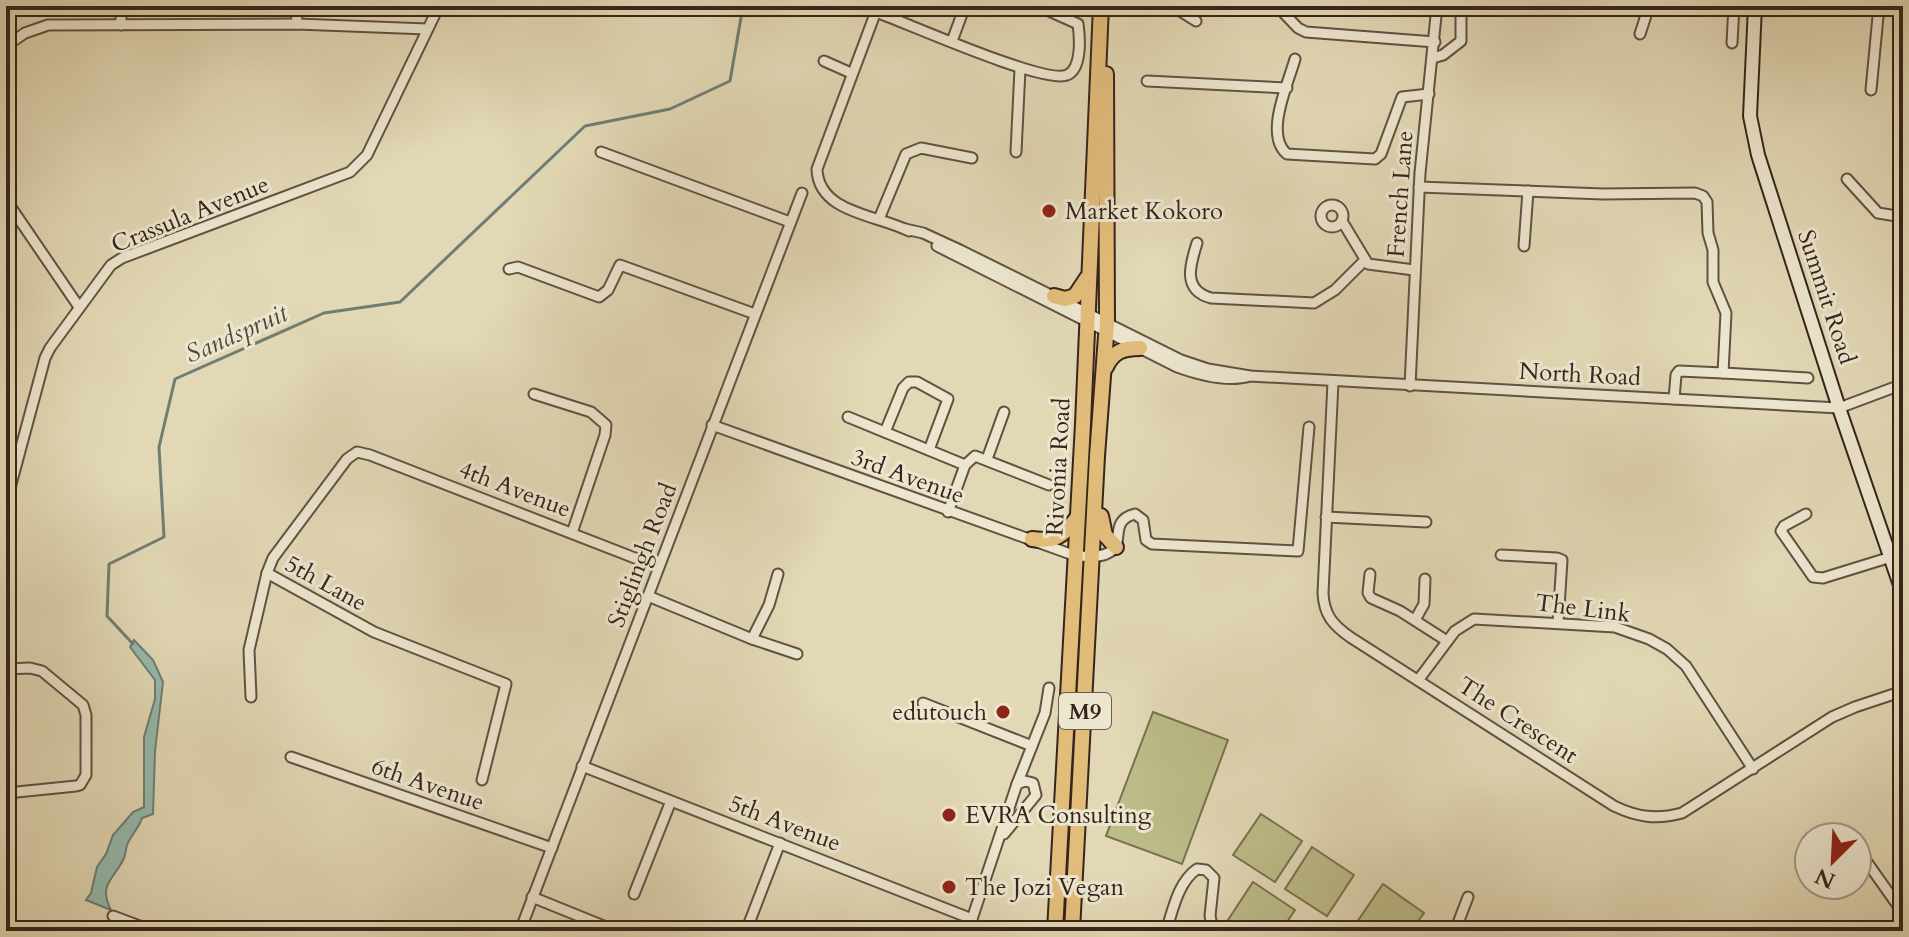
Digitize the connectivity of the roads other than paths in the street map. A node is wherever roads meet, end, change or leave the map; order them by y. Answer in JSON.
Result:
{"nodes":[{"id":1,"x":121,"y":6,"type":"edge"},
{"id":2,"x":296,"y":6,"type":"edge"},
{"id":3,"x":439,"y":6,"type":"edge"},
{"id":4,"x":965,"y":6,"type":"edge"},
{"id":5,"x":1103,"y":6,"type":"edge"},
{"id":6,"x":1172,"y":6,"type":"edge"},
{"id":7,"x":1277,"y":6,"type":"edge"},
{"id":8,"x":1437,"y":6,"type":"edge"},
{"id":9,"x":1461,"y":6,"type":"edge"},
{"id":10,"x":1649,"y":6,"type":"edge"},
{"id":11,"x":1734,"y":6,"type":"edge"},
{"id":12,"x":1755,"y":6,"type":"edge"},
{"id":13,"x":1879,"y":6,"type":"edge"},
{"id":14,"x":1040,"y":7,"type":"edge"},
{"id":15,"x":877,"y":9,"type":"edge"},
{"id":16,"x":1196,"y":21,"type":"dead end"},
{"id":17,"x":297,"y":24,"type":"junction"},
{"id":18,"x":121,"y":25,"type":"junction"},
{"id":19,"x":427,"y":29,"type":"junction"},
{"id":20,"x":1640,"y":34,"type":"dead end"},
{"id":21,"x":952,"y":41,"type":"junction"},
{"id":22,"x":1435,"y":42,"type":"junction"},
{"id":23,"x":1732,"y":43,"type":"dead end"},
{"id":24,"x":6,"y":46,"type":"edge"},
{"id":25,"x":1433,"y":58,"type":"junction"},
{"id":26,"x":1295,"y":59,"type":"dead end"},
{"id":27,"x":824,"y":61,"type":"dead end"},
{"id":28,"x":1020,"y":69,"type":"junction"},
{"id":29,"x":851,"y":73,"type":"junction"},
{"id":30,"x":1147,"y":81,"type":"dead end"},
{"id":31,"x":1287,"y":88,"type":"junction"},
{"id":32,"x":1871,"y":90,"type":"dead end"},
{"id":33,"x":1429,"y":94,"type":"junction"},
{"id":34,"x":601,"y":152,"type":"dead end"},
{"id":35,"x":1016,"y":152,"type":"dead end"},
{"id":36,"x":972,"y":158,"type":"dead end"},
{"id":37,"x":1847,"y":179,"type":"dead end"},
{"id":38,"x":1419,"y":187,"type":"junction"},
{"id":39,"x":1528,"y":191,"type":"junction"},
{"id":40,"x":802,"y":193,"type":"dead end"},
{"id":41,"x":6,"y":200,"type":"edge"},
{"id":42,"x":1903,"y":217,"type":"edge"},
{"id":43,"x":879,"y":219,"type":"junction"},
{"id":44,"x":1342,"y":221,"type":"dead end"},
{"id":45,"x":790,"y":222,"type":"junction"},
{"id":46,"x":905,"y":229,"type":"junction"},
{"id":47,"x":1197,"y":243,"type":"dead end"},
{"id":48,"x":1524,"y":246,"type":"dead end"},
{"id":49,"x":1364,"y":261,"type":"junction"},
{"id":50,"x":509,"y":269,"type":"dead end"},
{"id":51,"x":1414,"y":270,"type":"junction"},
{"id":52,"x":1089,"y":271,"type":"junction"},
{"id":53,"x":1054,"y":296,"type":"junction"},
{"id":54,"x":79,"y":307,"type":"junction"},
{"id":55,"x":755,"y":314,"type":"junction"},
{"id":56,"x":1087,"y":318,"type":"junction"},
{"id":57,"x":1107,"y":328,"type":"junction"},
{"id":58,"x":1140,"y":348,"type":"junction"},
{"id":59,"x":1104,"y":372,"type":"junction"},
{"id":60,"x":1723,"y":373,"type":"junction"},
{"id":61,"x":1250,"y":376,"type":"junction"},
{"id":62,"x":1808,"y":378,"type":"dead end"},
{"id":63,"x":1333,"y":382,"type":"junction"},
{"id":64,"x":1903,"y":384,"type":"edge"},
{"id":65,"x":1410,"y":386,"type":"junction"},
{"id":66,"x":534,"y":394,"type":"dead end"},
{"id":67,"x":1674,"y":399,"type":"junction"},
{"id":68,"x":1839,"y":408,"type":"junction"},
{"id":69,"x":1004,"y":412,"type":"dead end"},
{"id":70,"x":848,"y":417,"type":"dead end"},
{"id":71,"x":712,"y":425,"type":"junction"},
{"id":72,"x":1309,"y":427,"type":"dead end"},
{"id":73,"x":885,"y":432,"type":"junction"},
{"id":74,"x":929,"y":450,"type":"junction"},
{"id":75,"x":357,"y":452,"type":"joint"},
{"id":76,"x":1097,"y":456,"type":"junction"},
{"id":77,"x":987,"y":459,"type":"junction"},
{"id":78,"x":965,"y":465,"type":"junction"},
{"id":79,"x":1049,"y":485,"type":"dead end"},
{"id":80,"x":6,"y":503,"type":"edge"},
{"id":81,"x":948,"y":512,"type":"junction"},
{"id":82,"x":1806,"y":514,"type":"dead end"},
{"id":83,"x":1326,"y":517,"type":"junction"},
{"id":84,"x":1076,"y":519,"type":"junction"},
{"id":85,"x":1426,"y":522,"type":"dead end"},
{"id":86,"x":572,"y":533,"type":"junction"},
{"id":87,"x":1032,"y":539,"type":"junction"},
{"id":88,"x":1116,"y":547,"type":"junction"},
{"id":89,"x":1501,"y":555,"type":"dead end"},
{"id":90,"x":1076,"y":556,"type":"junction"},
{"id":91,"x":1092,"y":556,"type":"junction"},
{"id":92,"x":1891,"y":557,"type":"junction"},
{"id":93,"x":658,"y":567,"type":"junction"},
{"id":94,"x":267,"y":573,"type":"junction"},
{"id":95,"x":778,"y":574,"type":"dead end"},
{"id":96,"x":1370,"y":574,"type":"dead end"},
{"id":97,"x":1425,"y":579,"type":"dead end"},
{"id":98,"x":1903,"y":594,"type":"edge"},
{"id":99,"x":648,"y":596,"type":"junction"},
{"id":100,"x":1415,"y":620,"type":"junction"},
{"id":101,"x":1558,"y":623,"type":"junction"},
{"id":102,"x":752,"y":639,"type":"junction"},
{"id":103,"x":1447,"y":641,"type":"junction"},
{"id":104,"x":797,"y":654,"type":"dead end"},
{"id":105,"x":6,"y":669,"type":"edge"},
{"id":106,"x":1419,"y":679,"type":"junction"},
{"id":107,"x":1049,"y":688,"type":"dead end"},
{"id":108,"x":1903,"y":691,"type":"edge"},
{"id":109,"x":251,"y":697,"type":"dead end"},
{"id":110,"x":923,"y":703,"type":"dead end"},
{"id":111,"x":1032,"y":746,"type":"junction"},
{"id":112,"x":291,"y":757,"type":"dead end"},
{"id":113,"x":582,"y":766,"type":"junction"},
{"id":114,"x":1753,"y":769,"type":"junction"},
{"id":115,"x":482,"y":780,"type":"dead end"},
{"id":116,"x":1017,"y":784,"type":"junction"},
{"id":117,"x":6,"y":791,"type":"edge"},
{"id":118,"x":671,"y":801,"type":"junction"},
{"id":119,"x":6,"y":810,"type":"edge"},
{"id":120,"x":1000,"y":839,"type":"junction"},
{"id":121,"x":780,"y":843,"type":"junction"},
{"id":122,"x":552,"y":848,"type":"junction"},
{"id":123,"x":1873,"y":871,"type":"edge"},
{"id":124,"x":634,"y":894,"type":"dead end"},
{"id":125,"x":532,"y":897,"type":"junction"},
{"id":126,"x":1468,"y":897,"type":"dead end"},
{"id":127,"x":1903,"y":913,"type":"edge"},
{"id":128,"x":113,"y":916,"type":"dead end"},
{"id":129,"x":972,"y":919,"type":"junction"},
{"id":130,"x":153,"y":931,"type":"edge"},
{"id":131,"x":520,"y":931,"type":"edge"},
{"id":132,"x":616,"y":931,"type":"edge"},
{"id":133,"x":746,"y":931,"type":"edge"},
{"id":134,"x":968,"y":931,"type":"edge"},
{"id":135,"x":1055,"y":931,"type":"edge"},
{"id":136,"x":1072,"y":931,"type":"edge"},
{"id":137,"x":1166,"y":931,"type":"edge"},
{"id":138,"x":1213,"y":931,"type":"edge"},
{"id":139,"x":1455,"y":931,"type":"edge"}],
"edges":[{"from":1,"to":18,"type":"street"},
{"from":2,"to":17,"type":"street"},
{"from":3,"to":19,"type":"street"},
{"from":4,"to":21,"type":"street"},
{"from":5,"to":52,"type":"main road","name":"Rivonia Road","number":"M9"},
{"from":5,"to":57,"type":"main road","name":"Rivonia Road","number":"M9"},
{"from":6,"to":16,"type":"street"},
{"from":7,"to":22,"type":"street"},
{"from":8,"to":22,"type":"street","name":"French Lane"},
{"from":9,"to":25,"type":"street"},
{"from":10,"to":20,"type":"street"},
{"from":11,"to":23,"type":"street"},
{"from":12,"to":68,"type":"main road","name":"Summit Road"},
{"from":13,"to":32,"type":"street"},
{"from":14,"to":28,"type":"street"},
{"from":15,"to":21,"type":"street"},
{"from":15,"to":29,"type":"street"},
{"from":17,"to":18,"type":"street"},
{"from":17,"to":19,"type":"street"},
{"from":18,"to":24,"type":"street"},
{"from":19,"to":54,"type":"street","name":"Crassula Avenue"},
{"from":21,"to":28,"type":"street"},
{"from":22,"to":25,"type":"street","name":"French Lane"},
{"from":25,"to":33,"type":"street","name":"French Lane"},
{"from":26,"to":31,"type":"street"},
{"from":27,"to":29,"type":"street"},
{"from":28,"to":35,"type":"street"},
{"from":29,"to":43,"type":"street","name":"North Road"},
{"from":30,"to":31,"type":"street"},
{"from":31,"to":33,"type":"street"},
{"from":33,"to":38,"type":"street","name":"French Lane"},
{"from":34,"to":45,"type":"street"},
{"from":36,"to":43,"type":"street"},
{"from":37,"to":42,"type":"street"},
{"from":38,"to":39,"type":"street"},
{"from":38,"to":51,"type":"street","name":"French Lane"},
{"from":39,"to":48,"type":"street"},
{"from":39,"to":60,"type":"street"},
{"from":40,"to":45,"type":"street","name":"Stiglingh Road"},
{"from":41,"to":54,"type":"street"},
{"from":43,"to":46,"type":"street","name":"North Road"},
{"from":44,"to":49,"type":"street"},
{"from":45,"to":55,"type":"street","name":"Stiglingh Road"},
{"from":46,"to":53,"type":"street","name":"North Road"},
{"from":46,"to":56,"type":"street","name":"North Road"},
{"from":47,"to":49,"type":"street"},
{"from":49,"to":51,"type":"street"},
{"from":50,"to":55,"type":"street"},
{"from":51,"to":65,"type":"street","name":"French Lane"},
{"from":52,"to":53,"type":"main road"},
{"from":52,"to":56,"type":"main road","name":"Rivonia Road","number":"M9"},
{"from":53,"to":56,"type":"street","name":"North Road"},
{"from":54,"to":80,"type":"street","name":"Crassula Avenue"},
{"from":55,"to":71,"type":"street","name":"Stiglingh Road"},
{"from":56,"to":57,"type":"street","name":"North Road"},
{"from":56,"to":84,"type":"main road","name":"Rivonia Road","number":"M9"},
{"from":57,"to":58,"type":"street","name":"North Road"},
{"from":57,"to":59,"type":"main road","name":"Rivonia Road","number":"M9"},
{"from":57,"to":61,"type":"street","name":"North Road"},
{"from":58,"to":59,"type":"main road"},
{"from":58,"to":61,"type":"street","name":"North Road"},
{"from":59,"to":76,"type":"main road","name":"Rivonia Road","number":"M9"},
{"from":60,"to":62,"type":"street"},
{"from":60,"to":67,"type":"street"},
{"from":61,"to":63,"type":"street","name":"North Road"},
{"from":63,"to":65,"type":"street","name":"North Road"},
{"from":63,"to":83,"type":"street","name":"The Crescent"},
{"from":64,"to":68,"type":"street","name":"North Road"},
{"from":65,"to":67,"type":"street","name":"North Road"},
{"from":66,"to":86,"type":"street"},
{"from":67,"to":68,"type":"street","name":"North Road"},
{"from":68,"to":92,"type":"main road","name":"Summit Road"},
{"from":69,"to":77,"type":"street"},
{"from":70,"to":73,"type":"street"},
{"from":71,"to":81,"type":"street","name":"3rd Avenue"},
{"from":71,"to":93,"type":"street","name":"Stiglingh Road"},
{"from":72,"to":88,"type":"street"},
{"from":73,"to":74,"type":"street"},
{"from":73,"to":74,"type":"street"},
{"from":74,"to":78,"type":"street"},
{"from":75,"to":86,"type":"street","name":"4th Avenue"},
{"from":75,"to":94,"type":"street","name":"5th Lane"},
{"from":76,"to":88,"type":"main road"},
{"from":76,"to":91,"type":"main road","name":"Rivonia Road","number":"M9"},
{"from":77,"to":78,"type":"street"},
{"from":77,"to":79,"type":"street"},
{"from":78,"to":81,"type":"street"},
{"from":81,"to":87,"type":"street","name":"3rd Avenue"},
{"from":82,"to":92,"type":"street"},
{"from":83,"to":85,"type":"street"},
{"from":83,"to":106,"type":"street","name":"The Crescent"},
{"from":84,"to":87,"type":"main road"},
{"from":84,"to":90,"type":"main road","name":"Rivonia Road","number":"M9"},
{"from":86,"to":93,"type":"street","name":"4th Avenue"},
{"from":87,"to":90,"type":"street","name":"3rd Avenue"},
{"from":88,"to":91,"type":"street"},
{"from":89,"to":101,"type":"street"},
{"from":90,"to":91,"type":"street","name":"3rd Avenue"},
{"from":90,"to":135,"type":"main road","name":"Rivonia Road","number":"M9"},
{"from":91,"to":136,"type":"main road","name":"Rivonia Road","number":"M9"},
{"from":92,"to":98,"type":"main road","name":"Summit Road"},
{"from":93,"to":99,"type":"street","name":"Stiglingh Road"},
{"from":94,"to":109,"type":"street"},
{"from":94,"to":115,"type":"street","name":"5th Lane"},
{"from":95,"to":102,"type":"street"},
{"from":96,"to":100,"type":"street"},
{"from":97,"to":100,"type":"street"},
{"from":99,"to":102,"type":"street"},
{"from":99,"to":113,"type":"street","name":"Stiglingh Road"},
{"from":100,"to":103,"type":"street"},
{"from":101,"to":103,"type":"street","name":"The Link"},
{"from":101,"to":114,"type":"street","name":"The Link"},
{"from":102,"to":104,"type":"street"},
{"from":103,"to":106,"type":"street","name":"The Link"},
{"from":105,"to":117,"type":"street"},
{"from":106,"to":114,"type":"street","name":"The Crescent"},
{"from":107,"to":111,"type":"street"},
{"from":108,"to":114,"type":"street","name":"The Crescent"},
{"from":110,"to":111,"type":"street"},
{"from":111,"to":116,"type":"street"},
{"from":112,"to":122,"type":"street","name":"6th Avenue"},
{"from":113,"to":118,"type":"street","name":"5th Avenue"},
{"from":113,"to":122,"type":"street","name":"Stiglingh Road"},
{"from":116,"to":120,"type":"street"},
{"from":116,"to":120,"type":"street"},
{"from":117,"to":119,"type":"street"},
{"from":118,"to":121,"type":"street","name":"5th Avenue"},
{"from":118,"to":124,"type":"street"},
{"from":120,"to":129,"type":"street"},
{"from":121,"to":129,"type":"street","name":"5th Avenue"},
{"from":121,"to":133,"type":"street"},
{"from":122,"to":125,"type":"street","name":"Stiglingh Road"},
{"from":123,"to":127,"type":"street"},
{"from":125,"to":131,"type":"street","name":"Stiglingh Road"},
{"from":125,"to":132,"type":"street"},
{"from":126,"to":139,"type":"street"},
{"from":128,"to":130,"type":"street"},
{"from":129,"to":134,"type":"street"},
{"from":137,"to":138,"type":"street"}]}
